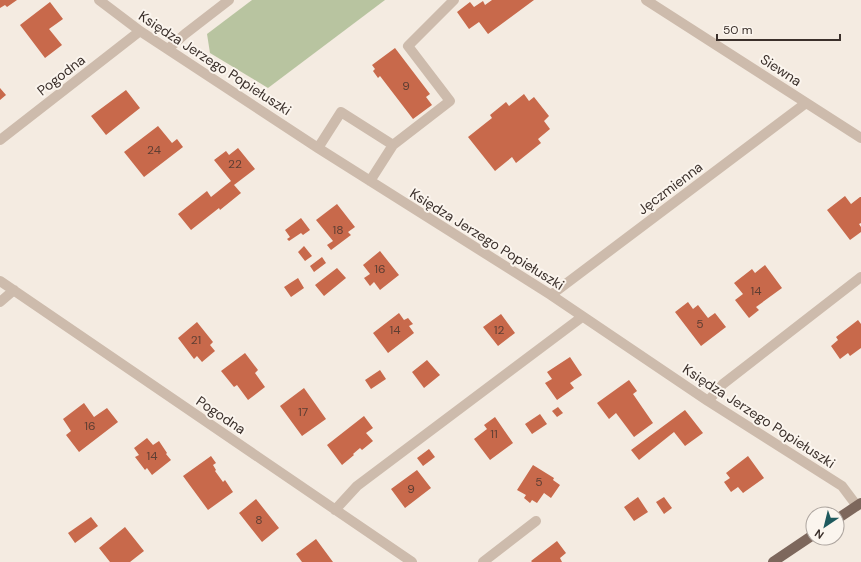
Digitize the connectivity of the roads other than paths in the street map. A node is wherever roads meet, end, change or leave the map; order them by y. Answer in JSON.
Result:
{"nodes":[{"id":1,"x":99,"y":0,"type":"edge"},
{"id":2,"x":229,"y":0,"type":"edge"},
{"id":3,"x":454,"y":0,"type":"edge"},
{"id":4,"x":646,"y":0,"type":"edge"},
{"id":5,"x":140,"y":31,"type":"junction"},
{"id":6,"x":168,"y":49,"type":"junction"},
{"id":7,"x":806,"y":103,"type":"junction"},
{"id":8,"x":861,"y":138,"type":"edge"},
{"id":9,"x":0,"y":140,"type":"edge"},
{"id":10,"x":393,"y":145,"type":"junction"},
{"id":11,"x":318,"y":148,"type":"junction"},
{"id":12,"x":370,"y":181,"type":"junction"},
{"id":13,"x":861,"y":277,"type":"edge"},
{"id":14,"x":0,"y":281,"type":"edge"},
{"id":15,"x":14,"y":290,"type":"junction"},
{"id":16,"x":551,"y":295,"type":"junction"},
{"id":17,"x":0,"y":302,"type":"edge"},
{"id":18,"x":582,"y":317,"type":"junction"},
{"id":19,"x":708,"y":401,"type":"junction"},
{"id":20,"x":859,"y":504,"type":"edge"},
{"id":21,"x":335,"y":510,"type":"junction"},
{"id":22,"x":845,"y":514,"type":"edge"},
{"id":23,"x":536,"y":521,"type":"dead end"},
{"id":24,"x":805,"y":541,"type":"edge"},
{"id":25,"x":412,"y":562,"type":"edge"},
{"id":26,"x":483,"y":562,"type":"edge"},
{"id":27,"x":774,"y":562,"type":"edge"}],
"edges":[{"from":1,"to":5,"type":"street","name":"Księdza Jerzego Popiełuszki"},
{"from":2,"to":6,"type":"street"},
{"from":3,"to":10,"type":"street"},
{"from":4,"to":7,"type":"street","name":"Siewna"},
{"from":5,"to":6,"type":"street","name":"Księdza Jerzego Popiełuszki"},
{"from":5,"to":9,"type":"street","name":"Pogodna"},
{"from":6,"to":11,"type":"street","name":"Księdza Jerzego Popiełuszki"},
{"from":7,"to":8,"type":"street","name":"Siewna"},
{"from":7,"to":16,"type":"street","name":"Jęczmienna"},
{"from":10,"to":11,"type":"street"},
{"from":10,"to":12,"type":"street"},
{"from":11,"to":12,"type":"street","name":"Księdza Jerzego Popiełuszki"},
{"from":12,"to":16,"type":"street","name":"Księdza Jerzego Popiełuszki"},
{"from":13,"to":19,"type":"street"},
{"from":14,"to":15,"type":"street","name":"Pogodna"},
{"from":15,"to":17,"type":"street"},
{"from":15,"to":21,"type":"street","name":"Pogodna"},
{"from":16,"to":18,"type":"street","name":"Księdza Jerzego Popiełuszki"},
{"from":18,"to":19,"type":"street","name":"Księdza Jerzego Popiełuszki"},
{"from":18,"to":21,"type":"street"},
{"from":19,"to":20,"type":"street","name":"Księdza Jerzego Popiełuszki"},
{"from":20,"to":22,"type":"main road"},
{"from":21,"to":25,"type":"street","name":"Pogodna"},
{"from":23,"to":26,"type":"street"},
{"from":24,"to":27,"type":"main road"}]}
